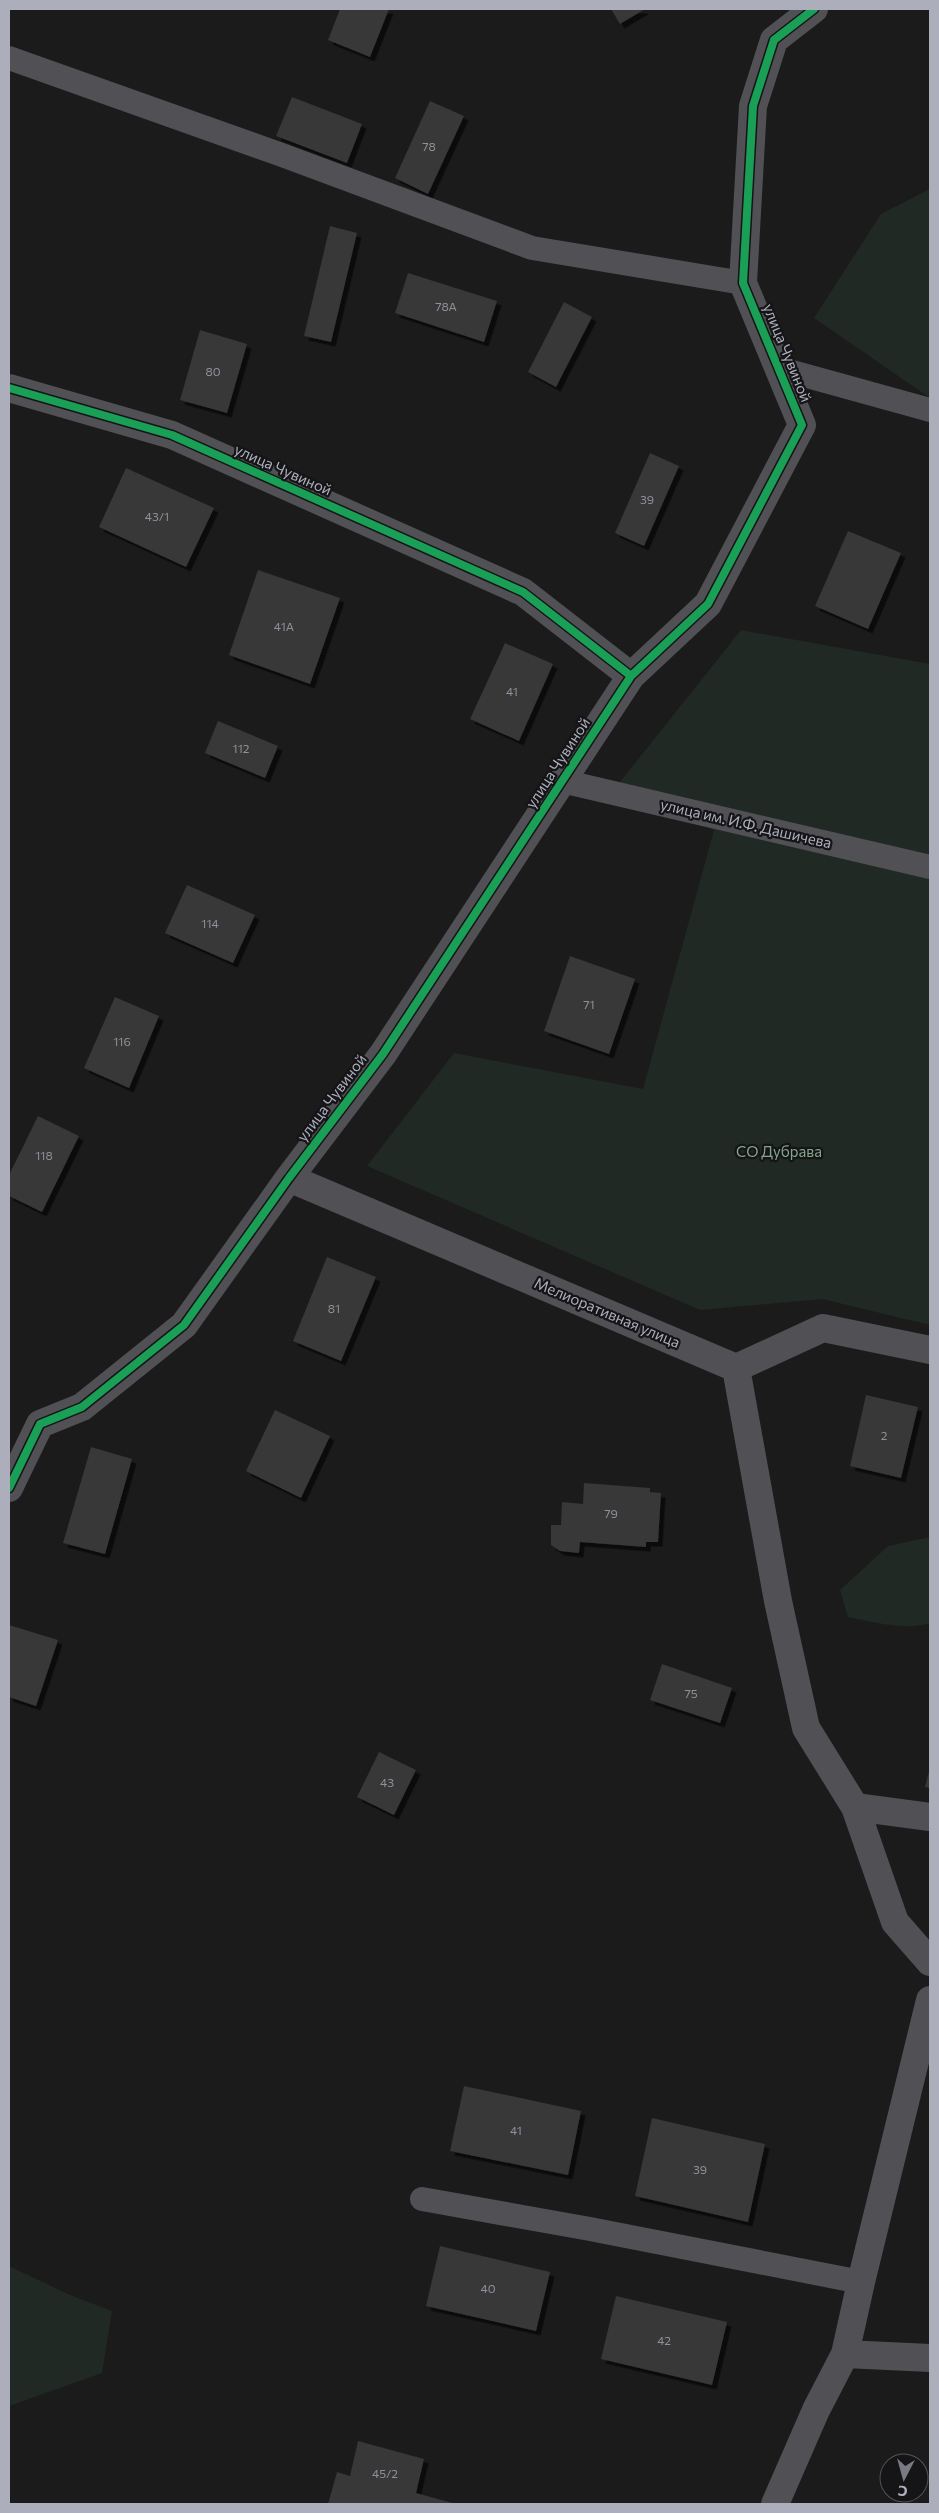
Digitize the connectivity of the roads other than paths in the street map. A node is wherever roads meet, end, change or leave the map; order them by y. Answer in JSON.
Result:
{"nodes":[{"id":1,"x":814,"y":9,"type":"edge"},
{"id":2,"x":9,"y":58,"type":"edge"},
{"id":3,"x":744,"y":283,"type":"junction"},
{"id":4,"x":778,"y":368,"type":"junction"},
{"id":5,"x":9,"y":388,"type":"edge"},
{"id":6,"x":930,"y":410,"type":"edge"},
{"id":7,"x":631,"y":676,"type":"junction"},
{"id":8,"x":562,"y":781,"type":"junction"},
{"id":9,"x":930,"y":867,"type":"edge"},
{"id":10,"x":289,"y":1178,"type":"junction"},
{"id":11,"x":930,"y":1350,"type":"edge"},
{"id":12,"x":736,"y":1368,"type":"junction"},
{"id":13,"x":9,"y":1488,"type":"edge"},
{"id":14,"x":855,"y":1806,"type":"junction"},
{"id":15,"x":930,"y":1817,"type":"edge"},
{"id":16,"x":930,"y":1962,"type":"edge"},
{"id":17,"x":930,"y":2000,"type":"edge"},
{"id":18,"x":422,"y":2199,"type":"dead end"},
{"id":19,"x":861,"y":2282,"type":"junction"},
{"id":20,"x":845,"y":2354,"type":"junction"},
{"id":21,"x":930,"y":2358,"type":"edge"},
{"id":22,"x":775,"y":2504,"type":"edge"}],
"edges":[{"from":1,"to":3,"type":"street","name":"улица Чувиной"},
{"from":2,"to":3,"type":"lane"},
{"from":3,"to":4,"type":"street","name":"улица Чувиной"},
{"from":4,"to":6,"type":"lane"},
{"from":4,"to":7,"type":"street","name":"улица Чувиной"},
{"from":5,"to":7,"type":"street","name":"улица Чувиной"},
{"from":7,"to":8,"type":"street","name":"улица Чувиной"},
{"from":8,"to":9,"type":"lane","name":"улица им. И.Ф. Дашичева"},
{"from":8,"to":10,"type":"street","name":"улица Чувиной"},
{"from":10,"to":12,"type":"street","name":"Мелиоративная улица"},
{"from":10,"to":13,"type":"street","name":"улица Чувиной"},
{"from":11,"to":12,"type":"street"},
{"from":12,"to":14,"type":"street"},
{"from":14,"to":15,"type":"street"},
{"from":14,"to":16,"type":"street"},
{"from":17,"to":19,"type":"street"},
{"from":18,"to":19,"type":"lane"},
{"from":19,"to":20,"type":"street"},
{"from":20,"to":21,"type":"street"},
{"from":20,"to":22,"type":"street"}]}
